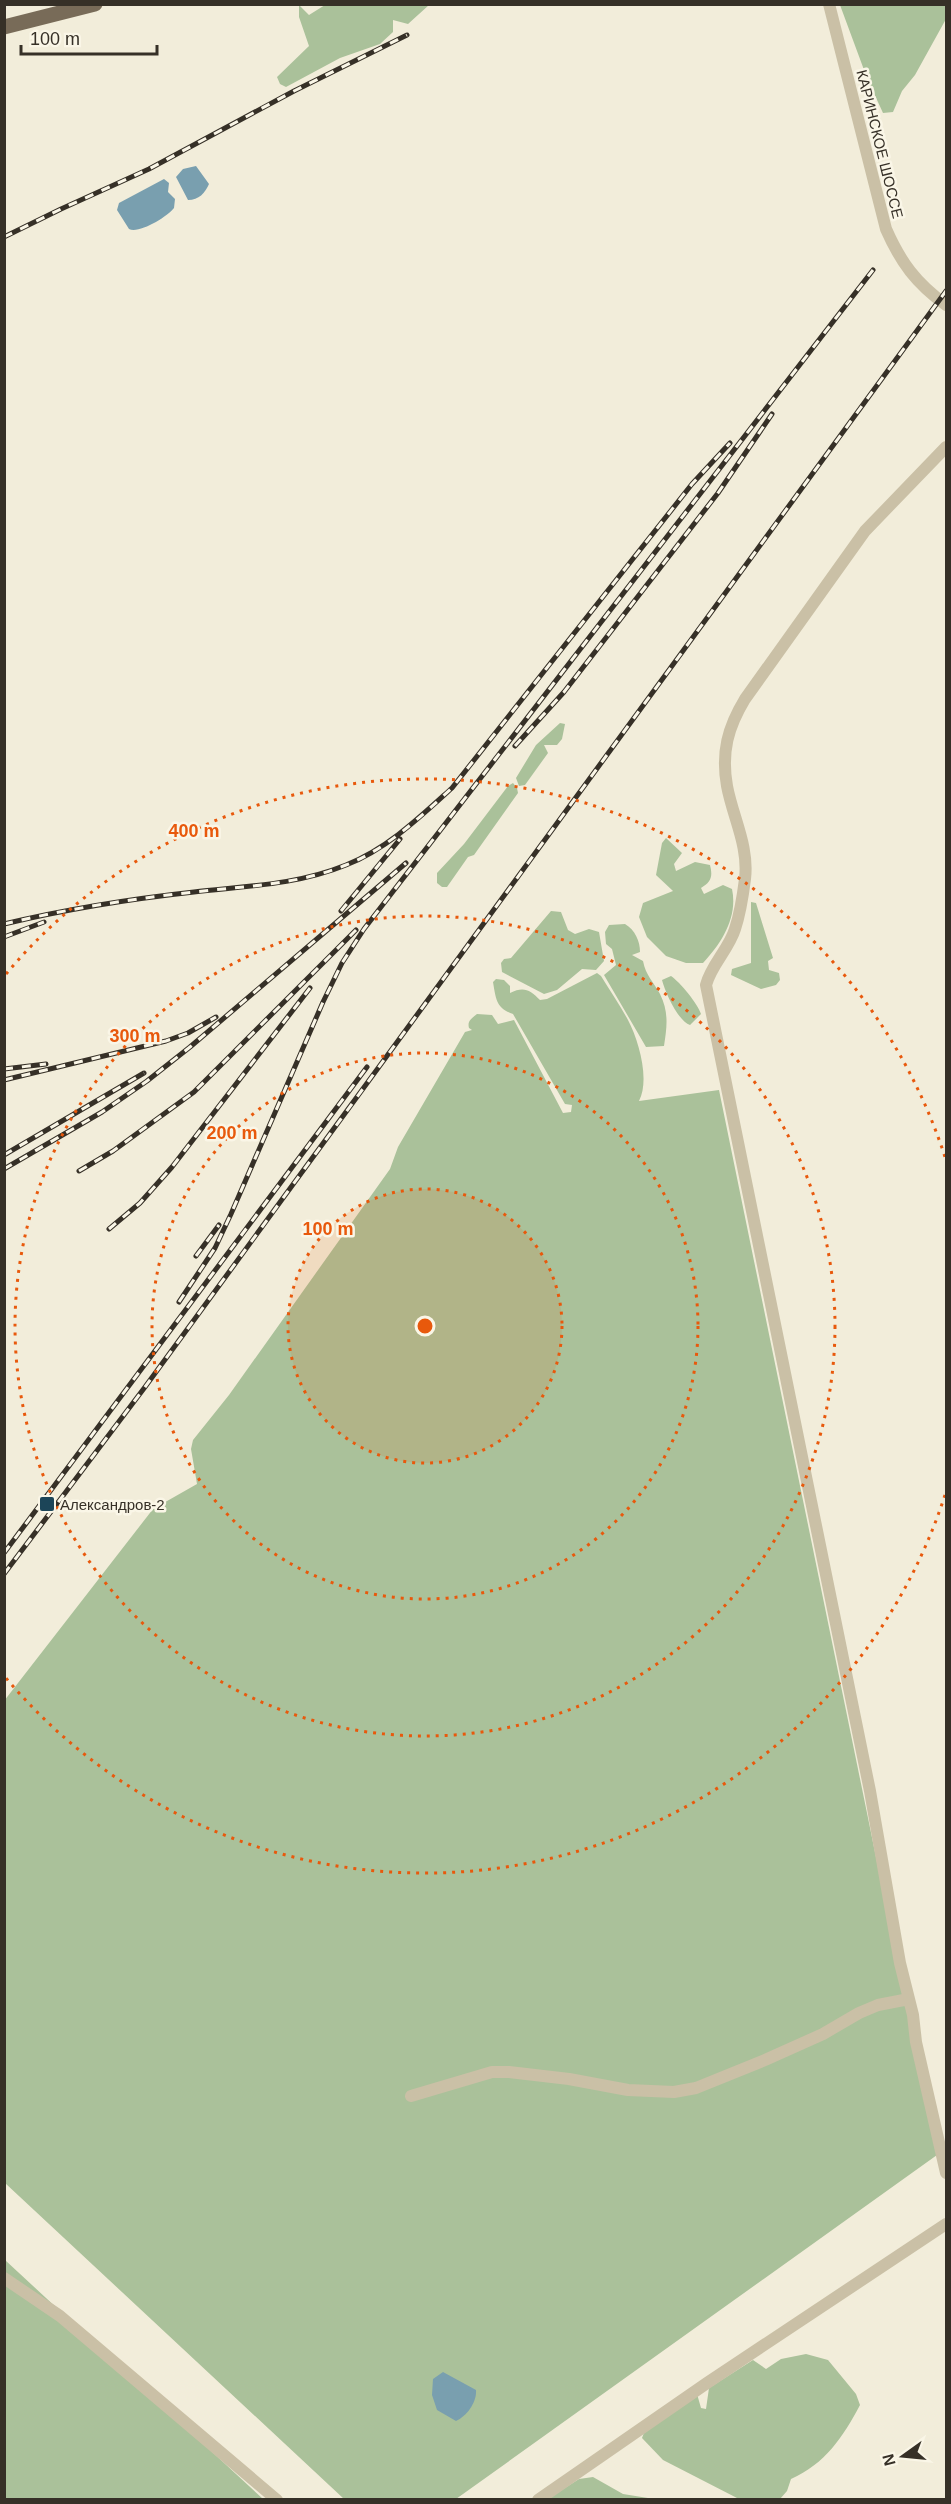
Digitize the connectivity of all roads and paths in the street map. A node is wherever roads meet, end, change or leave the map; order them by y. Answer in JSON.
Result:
{"nodes":[{"id":1,"x":95,"y":4,"type":"edge"},
{"id":2,"x":829,"y":4,"type":"edge"},
{"id":3,"x":4,"y":27,"type":"edge"},
{"id":4,"x":946,"y":305,"type":"edge"},
{"id":5,"x":946,"y":447,"type":"edge"},
{"id":6,"x":909,"y":1999,"type":"junction"},
{"id":7,"x":411,"y":2096,"type":"dead end"},
{"id":8,"x":946,"y":2173,"type":"edge"},
{"id":9,"x":946,"y":2224,"type":"edge"},
{"id":10,"x":4,"y":2278,"type":"edge"},
{"id":11,"x":277,"y":2499,"type":"edge"},
{"id":12,"x":538,"y":2499,"type":"edge"}],
"edges":[{"from":1,"to":3,"type":"main road"},
{"from":2,"to":4,"type":"street","name":"КАРИНСКОЕ ШОССЕ"},
{"from":5,"to":6,"type":"street"},
{"from":6,"to":7,"type":"street"},
{"from":6,"to":8,"type":"street"},
{"from":9,"to":12,"type":"street"},
{"from":10,"to":11,"type":"street"}]}
